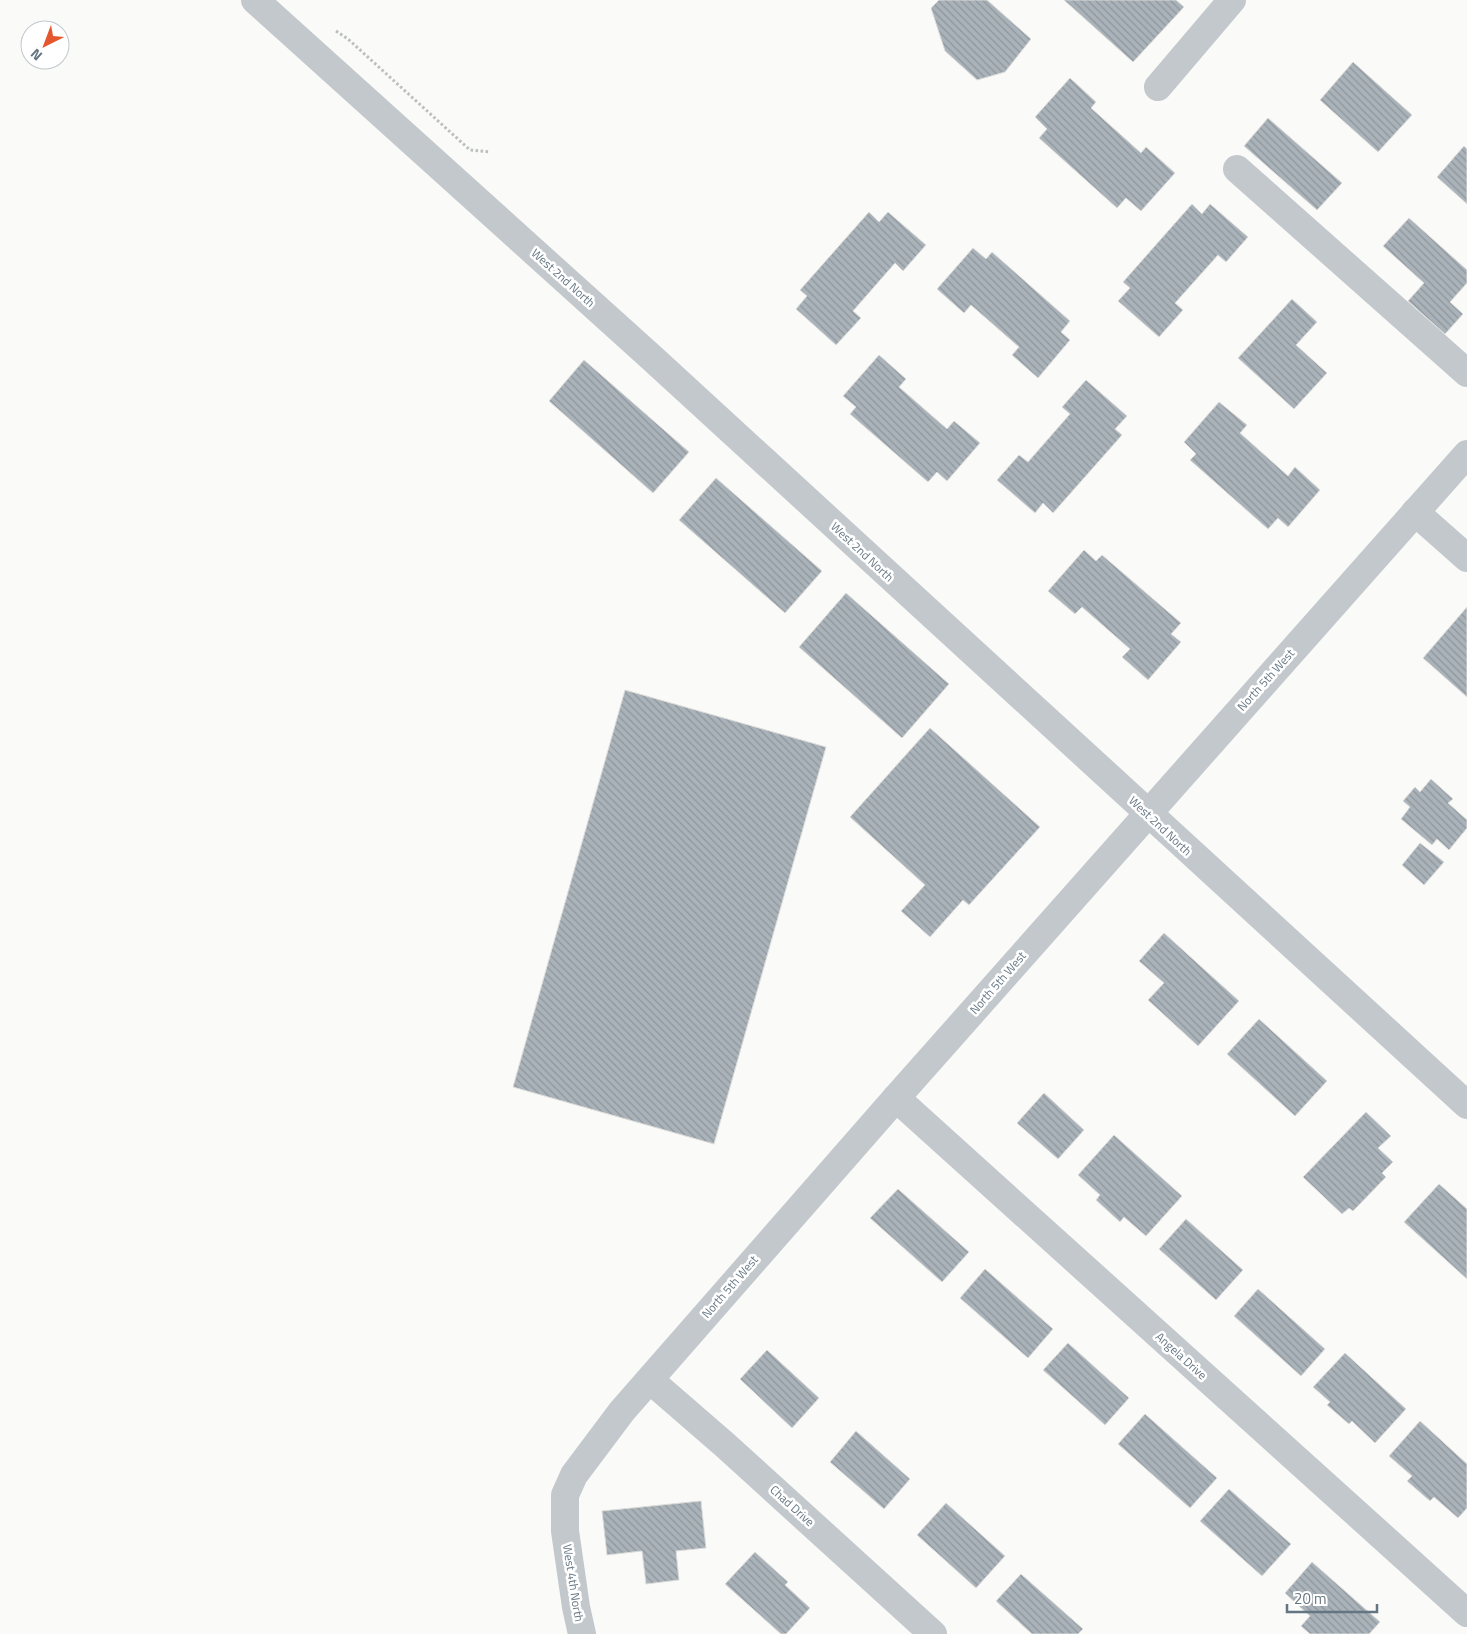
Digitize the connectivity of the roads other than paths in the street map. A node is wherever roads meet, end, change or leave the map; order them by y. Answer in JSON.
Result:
{"nodes":[{"id":1,"x":256,"y":0,"type":"edge"},
{"id":2,"x":1232,"y":0,"type":"edge"},
{"id":3,"x":1158,"y":87,"type":"dead end"},
{"id":4,"x":1237,"y":169,"type":"dead end"},
{"id":5,"x":1467,"y":373,"type":"edge"},
{"id":6,"x":1467,"y":454,"type":"edge"},
{"id":7,"x":1415,"y":512,"type":"junction"},
{"id":8,"x":1467,"y":558,"type":"edge"},
{"id":9,"x":1147,"y":814,"type":"junction"},
{"id":10,"x":896,"y":1098,"type":"junction"},
{"id":11,"x":1467,"y":1105,"type":"edge"},
{"id":12,"x":650,"y":1380,"type":"junction"},
{"id":13,"x":565,"y":1531,"type":"joint"},
{"id":14,"x":1467,"y":1613,"type":"edge"},
{"id":15,"x":582,"y":1634,"type":"edge"},
{"id":16,"x":933,"y":1634,"type":"edge"}],
"edges":[{"from":1,"to":9,"type":"street","name":"West 2nd North"},
{"from":2,"to":3,"type":"street"},
{"from":4,"to":5,"type":"street"},
{"from":6,"to":7,"type":"street","name":"North 5th West"},
{"from":7,"to":8,"type":"street"},
{"from":7,"to":9,"type":"street","name":"North 5th West"},
{"from":9,"to":10,"type":"street","name":"North 5th West"},
{"from":9,"to":11,"type":"street","name":"West 2nd North"},
{"from":10,"to":12,"type":"street","name":"North 5th West"},
{"from":10,"to":14,"type":"street","name":"Angela Drive"},
{"from":12,"to":13,"type":"street","name":"North 5th West"},
{"from":12,"to":16,"type":"street","name":"Chad Drive"},
{"from":13,"to":15,"type":"street","name":"West 4th North"}]}
